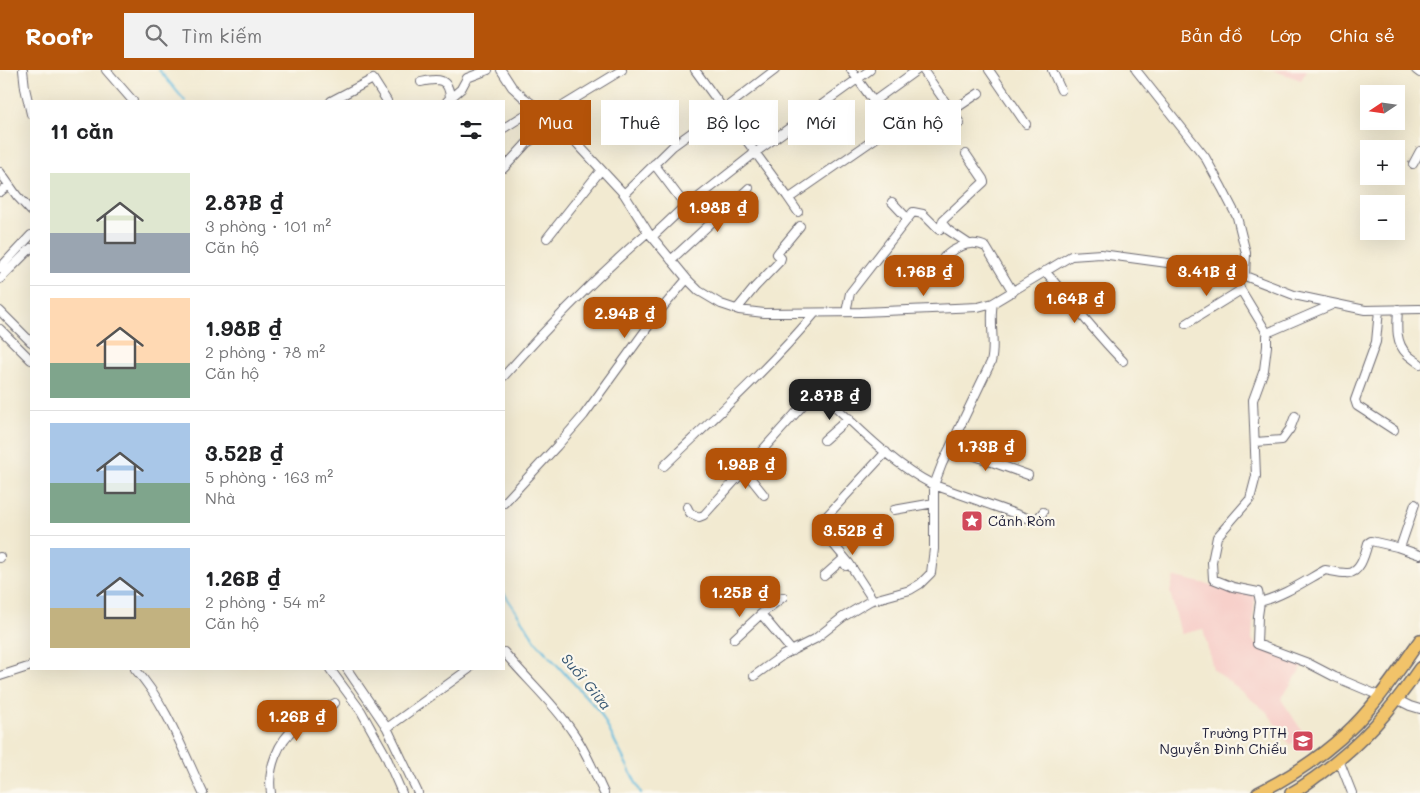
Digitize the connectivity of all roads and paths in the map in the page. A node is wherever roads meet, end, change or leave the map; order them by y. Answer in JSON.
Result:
{"nodes":[{"id":1,"x":23,"y":70,"type":"edge"},
{"id":2,"x":106,"y":70,"type":"edge"},
{"id":3,"x":488,"y":70,"type":"edge"},
{"id":4,"x":501,"y":70,"type":"edge"},
{"id":5,"x":622,"y":70,"type":"edge"},
{"id":6,"x":695,"y":70,"type":"edge"},
{"id":7,"x":775,"y":70,"type":"edge"},
{"id":8,"x":851,"y":70,"type":"edge"},
{"id":9,"x":870,"y":70,"type":"edge"},
{"id":10,"x":916,"y":70,"type":"edge"},
{"id":11,"x":923,"y":70,"type":"edge"},
{"id":12,"x":989,"y":70,"type":"edge"},
{"id":13,"x":1052,"y":70,"type":"edge"},
{"id":14,"x":1136,"y":70,"type":"edge"},
{"id":15,"x":1416,"y":70,"type":"edge"},
{"id":16,"x":1420,"y":73,"type":"edge"},
{"id":17,"x":858,"y":79,"type":"junction"},
{"id":18,"x":421,"y":82,"type":"dead end"},
{"id":19,"x":1061,"y":90,"type":"dead end"},
{"id":20,"x":979,"y":93,"type":"dead end"},
{"id":21,"x":132,"y":100,"type":"edge"},
{"id":22,"x":333,"y":100,"type":"edge"},
{"id":23,"x":386,"y":100,"type":"edge"},
{"id":24,"x":449,"y":100,"type":"edge"},
{"id":25,"x":527,"y":100,"type":"edge"},
{"id":26,"x":573,"y":100,"type":"edge"},
{"id":27,"x":717,"y":100,"type":"edge"},
{"id":28,"x":736,"y":100,"type":"edge"},
{"id":29,"x":873,"y":100,"type":"edge"},
{"id":30,"x":875,"y":100,"type":"edge"},
{"id":31,"x":944,"y":100,"type":"edge"},
{"id":32,"x":961,"y":105,"type":"edge"},
{"id":33,"x":30,"y":110,"type":"edge"},
{"id":34,"x":520,"y":117,"type":"edge"},
{"id":35,"x":1026,"y":124,"type":"dead end"},
{"id":36,"x":505,"y":127,"type":"edge"},
{"id":37,"x":689,"y":134,"type":"edge"},
{"id":38,"x":525,"y":145,"type":"edge"},
{"id":39,"x":579,"y":145,"type":"edge"},
{"id":40,"x":751,"y":145,"type":"edge"},
{"id":41,"x":868,"y":145,"type":"edge"},
{"id":42,"x":1420,"y":151,"type":"edge"},
{"id":43,"x":756,"y":152,"type":"junction"},
{"id":44,"x":966,"y":154,"type":"dead end"},
{"id":45,"x":654,"y":164,"type":"junction"},
{"id":46,"x":1413,"y":164,"type":"dead end"},
{"id":47,"x":505,"y":167,"type":"edge"},
{"id":48,"x":602,"y":170,"type":"junction"},
{"id":49,"x":0,"y":172,"type":"edge"},
{"id":50,"x":9,"y":185,"type":"junction"},
{"id":51,"x":749,"y":188,"type":"dead end"},
{"id":52,"x":0,"y":192,"type":"edge"},
{"id":53,"x":624,"y":194,"type":"junction"},
{"id":54,"x":787,"y":196,"type":"junction"},
{"id":55,"x":892,"y":202,"type":"dead end"},
{"id":56,"x":688,"y":203,"type":"junction"},
{"id":57,"x":30,"y":210,"type":"edge"},
{"id":58,"x":798,"y":212,"type":"dead end"},
{"id":59,"x":907,"y":218,"type":"junction"},
{"id":60,"x":800,"y":226,"type":"dead end"},
{"id":61,"x":939,"y":230,"type":"dead end"},
{"id":62,"x":650,"y":235,"type":"junction"},
{"id":63,"x":30,"y":236,"type":"edge"},
{"id":64,"x":547,"y":238,"type":"dead end"},
{"id":65,"x":969,"y":244,"type":"junction"},
{"id":66,"x":30,"y":249,"type":"edge"},
{"id":67,"x":944,"y":257,"type":"dead end"},
{"id":68,"x":671,"y":260,"type":"junction"},
{"id":69,"x":0,"y":268,"type":"edge"},
{"id":70,"x":1045,"y":272,"type":"junction"},
{"id":71,"x":1234,"y":274,"type":"junction"},
{"id":72,"x":1244,"y":276,"type":"junction"},
{"id":73,"x":0,"y":279,"type":"edge"},
{"id":74,"x":687,"y":279,"type":"junction"},
{"id":75,"x":1241,"y":290,"type":"junction"},
{"id":76,"x":1013,"y":292,"type":"junction"},
{"id":77,"x":993,"y":303,"type":"junction"},
{"id":78,"x":1334,"y":304,"type":"junction"},
{"id":79,"x":737,"y":309,"type":"junction"},
{"id":80,"x":1398,"y":309,"type":"junction"},
{"id":81,"x":1420,"y":309,"type":"edge"},
{"id":82,"x":1379,"y":310,"type":"junction"},
{"id":83,"x":0,"y":311,"type":"edge"},
{"id":84,"x":846,"y":312,"type":"junction"},
{"id":85,"x":815,"y":313,"type":"junction"},
{"id":86,"x":1186,"y":324,"type":"dead end"},
{"id":87,"x":0,"y":329,"type":"edge"},
{"id":88,"x":1267,"y":332,"type":"junction"},
{"id":89,"x":30,"y":341,"type":"edge"},
{"id":90,"x":30,"y":359,"type":"edge"},
{"id":91,"x":1123,"y":361,"type":"dead end"},
{"id":92,"x":1420,"y":364,"type":"edge"},
{"id":93,"x":505,"y":375,"type":"edge"},
{"id":94,"x":1295,"y":416,"type":"dead end"},
{"id":95,"x":849,"y":418,"type":"junction"},
{"id":96,"x":1394,"y":430,"type":"dead end"},
{"id":97,"x":824,"y":440,"type":"dead end"},
{"id":98,"x":1256,"y":442,"type":"junction"},
{"id":99,"x":950,"y":447,"type":"junction"},
{"id":100,"x":886,"y":452,"type":"junction"},
{"id":101,"x":664,"y":466,"type":"dead end"},
{"id":102,"x":744,"y":470,"type":"junction"},
{"id":103,"x":1028,"y":475,"type":"dead end"},
{"id":104,"x":934,"y":486,"type":"junction"},
{"id":105,"x":764,"y":495,"type":"dead end"},
{"id":106,"x":505,"y":502,"type":"edge"},
{"id":107,"x":934,"y":503,"type":"junction"},
{"id":108,"x":1415,"y":504,"type":"dead end"},
{"id":109,"x":687,"y":507,"type":"dead end"},
{"id":110,"x":894,"y":510,"type":"dead end"},
{"id":111,"x":1043,"y":512,"type":"dead end"},
{"id":112,"x":1400,"y":548,"type":"junction"},
{"id":113,"x":1420,"y":555,"type":"edge"},
{"id":114,"x":824,"y":576,"type":"dead end"},
{"id":115,"x":783,"y":597,"type":"dead end"},
{"id":116,"x":871,"y":600,"type":"junction"},
{"id":117,"x":1260,"y":602,"type":"junction"},
{"id":118,"x":761,"y":614,"type":"junction"},
{"id":119,"x":734,"y":639,"type":"dead end"},
{"id":120,"x":1420,"y":640,"type":"edge"},
{"id":121,"x":792,"y":651,"type":"junction"},
{"id":122,"x":505,"y":653,"type":"edge"},
{"id":123,"x":30,"y":666,"type":"edge"},
{"id":124,"x":1420,"y":668,"type":"edge"},
{"id":125,"x":136,"y":670,"type":"edge"},
{"id":126,"x":331,"y":670,"type":"edge"},
{"id":127,"x":347,"y":670,"type":"edge"},
{"id":128,"x":464,"y":670,"type":"edge"},
{"id":129,"x":0,"y":676,"type":"edge"},
{"id":130,"x":754,"y":676,"type":"dead end"},
{"id":131,"x":1382,"y":693,"type":"junction"},
{"id":132,"x":1398,"y":700,"type":"junction"},
{"id":133,"x":335,"y":703,"type":"dead end"},
{"id":134,"x":1420,"y":709,"type":"edge"},
{"id":135,"x":387,"y":728,"type":"junction"},
{"id":136,"x":1340,"y":760,"type":"junction"},
{"id":137,"x":202,"y":793,"type":"edge"},
{"id":138,"x":271,"y":793,"type":"edge"},
{"id":139,"x":402,"y":793,"type":"edge"},
{"id":140,"x":418,"y":793,"type":"edge"},
{"id":141,"x":604,"y":793,"type":"edge"},
{"id":142,"x":1258,"y":793,"type":"edge"},
{"id":143,"x":1292,"y":793,"type":"edge"},
{"id":144,"x":1352,"y":793,"type":"edge"}],
"edges":[{"from":1,"to":33,"type":"street"},
{"from":2,"to":21,"type":"street"},
{"from":3,"to":24,"type":"street"},
{"from":4,"to":25,"type":"street"},
{"from":5,"to":26,"type":"street"},
{"from":6,"to":27,"type":"street"},
{"from":7,"to":28,"type":"street"},
{"from":8,"to":17,"type":"street"},
{"from":9,"to":17,"type":"street"},
{"from":10,"to":30,"type":"street"},
{"from":11,"to":31,"type":"street"},
{"from":12,"to":35,"type":"street"},
{"from":13,"to":19,"type":"street"},
{"from":14,"to":72,"type":"street"},
{"from":15,"to":16,"type":"street"},
{"from":17,"to":29,"type":"street"},
{"from":17,"to":43,"type":"street"},
{"from":18,"to":24,"type":"street"},
{"from":20,"to":32,"type":"street"},
{"from":22,"to":23,"type":"street"},
{"from":34,"to":36,"type":"street"},
{"from":37,"to":45,"type":"street"},
{"from":38,"to":47,"type":"street"},
{"from":39,"to":48,"type":"street"},
{"from":40,"to":43,"type":"street"},
{"from":41,"to":54,"type":"street"},
{"from":42,"to":46,"type":"street"},
{"from":43,"to":54,"type":"street"},
{"from":43,"to":56,"type":"street"},
{"from":44,"to":65,"type":"street"},
{"from":45,"to":53,"type":"street"},
{"from":45,"to":56,"type":"street"},
{"from":48,"to":53,"type":"street"},
{"from":48,"to":64,"type":"street"},
{"from":49,"to":50,"type":"street"},
{"from":50,"to":52,"type":"street"},
{"from":50,"to":57,"type":"street"},
{"from":51,"to":68,"type":"street"},
{"from":53,"to":62,"type":"street"},
{"from":54,"to":58,"type":"street"},
{"from":55,"to":59,"type":"street"},
{"from":56,"to":62,"type":"street"},
{"from":59,"to":61,"type":"street"},
{"from":59,"to":84,"type":"street"},
{"from":60,"to":79,"type":"street"},
{"from":62,"to":68,"type":"street"},
{"from":62,"to":93,"type":"street"},
{"from":63,"to":69,"type":"street"},
{"from":65,"to":67,"type":"street"},
{"from":65,"to":76,"type":"street"},
{"from":66,"to":73,"type":"street"},
{"from":68,"to":74,"type":"street"},
{"from":70,"to":71,"type":"street"},
{"from":70,"to":76,"type":"street"},
{"from":70,"to":91,"type":"street"},
{"from":71,"to":72,"type":"street"},
{"from":71,"to":75,"type":"street"},
{"from":72,"to":78,"type":"street"},
{"from":74,"to":79,"type":"street"},
{"from":74,"to":106,"type":"street"},
{"from":75,"to":86,"type":"street"},
{"from":75,"to":88,"type":"street"},
{"from":76,"to":77,"type":"street"},
{"from":77,"to":84,"type":"street"},
{"from":77,"to":99,"type":"street"},
{"from":78,"to":82,"type":"street"},
{"from":78,"to":88,"type":"street"},
{"from":79,"to":85,"type":"street"},
{"from":80,"to":81,"type":"street"},
{"from":80,"to":82,"type":"street"},
{"from":80,"to":92,"type":"street"},
{"from":82,"to":96,"type":"street"},
{"from":83,"to":89,"type":"street"},
{"from":84,"to":85,"type":"street"},
{"from":85,"to":101,"type":"street"},
{"from":87,"to":90,"type":"street"},
{"from":88,"to":98,"type":"street"},
{"from":94,"to":98,"type":"street"},
{"from":95,"to":97,"type":"street"},
{"from":95,"to":100,"type":"street"},
{"from":95,"to":102,"type":"street"},
{"from":98,"to":117,"type":"street"},
{"from":99,"to":103,"type":"street"},
{"from":99,"to":104,"type":"street"},
{"from":100,"to":104,"type":"street"},
{"from":100,"to":116,"type":"street"},
{"from":102,"to":105,"type":"street"},
{"from":102,"to":109,"type":"street"},
{"from":104,"to":107,"type":"street"},
{"from":104,"to":111,"type":"street"},
{"from":107,"to":110,"type":"street"},
{"from":107,"to":116,"type":"street"},
{"from":108,"to":112,"type":"street"},
{"from":112,"to":113,"type":"street"},
{"from":112,"to":117,"type":"street"},
{"from":114,"to":116,"type":"street"},
{"from":115,"to":118,"type":"street"},
{"from":116,"to":121,"type":"street"},
{"from":117,"to":131,"type":"street"},
{"from":118,"to":119,"type":"street"},
{"from":118,"to":121,"type":"street"},
{"from":120,"to":131,"type":"highway"},
{"from":121,"to":130,"type":"street"},
{"from":122,"to":141,"type":"street"},
{"from":123,"to":129,"type":"street"},
{"from":124,"to":132,"type":"highway"},
{"from":125,"to":137,"type":"street"},
{"from":126,"to":139,"type":"street"},
{"from":127,"to":135,"type":"street"},
{"from":128,"to":135,"type":"street"},
{"from":131,"to":132,"type":"highway"},
{"from":131,"to":142,"type":"highway"},
{"from":132,"to":134,"type":"street"},
{"from":132,"to":136,"type":"highway"},
{"from":133,"to":138,"type":"street"},
{"from":135,"to":140,"type":"street"},
{"from":136,"to":143,"type":"highway"},
{"from":136,"to":144,"type":"street"}]}
